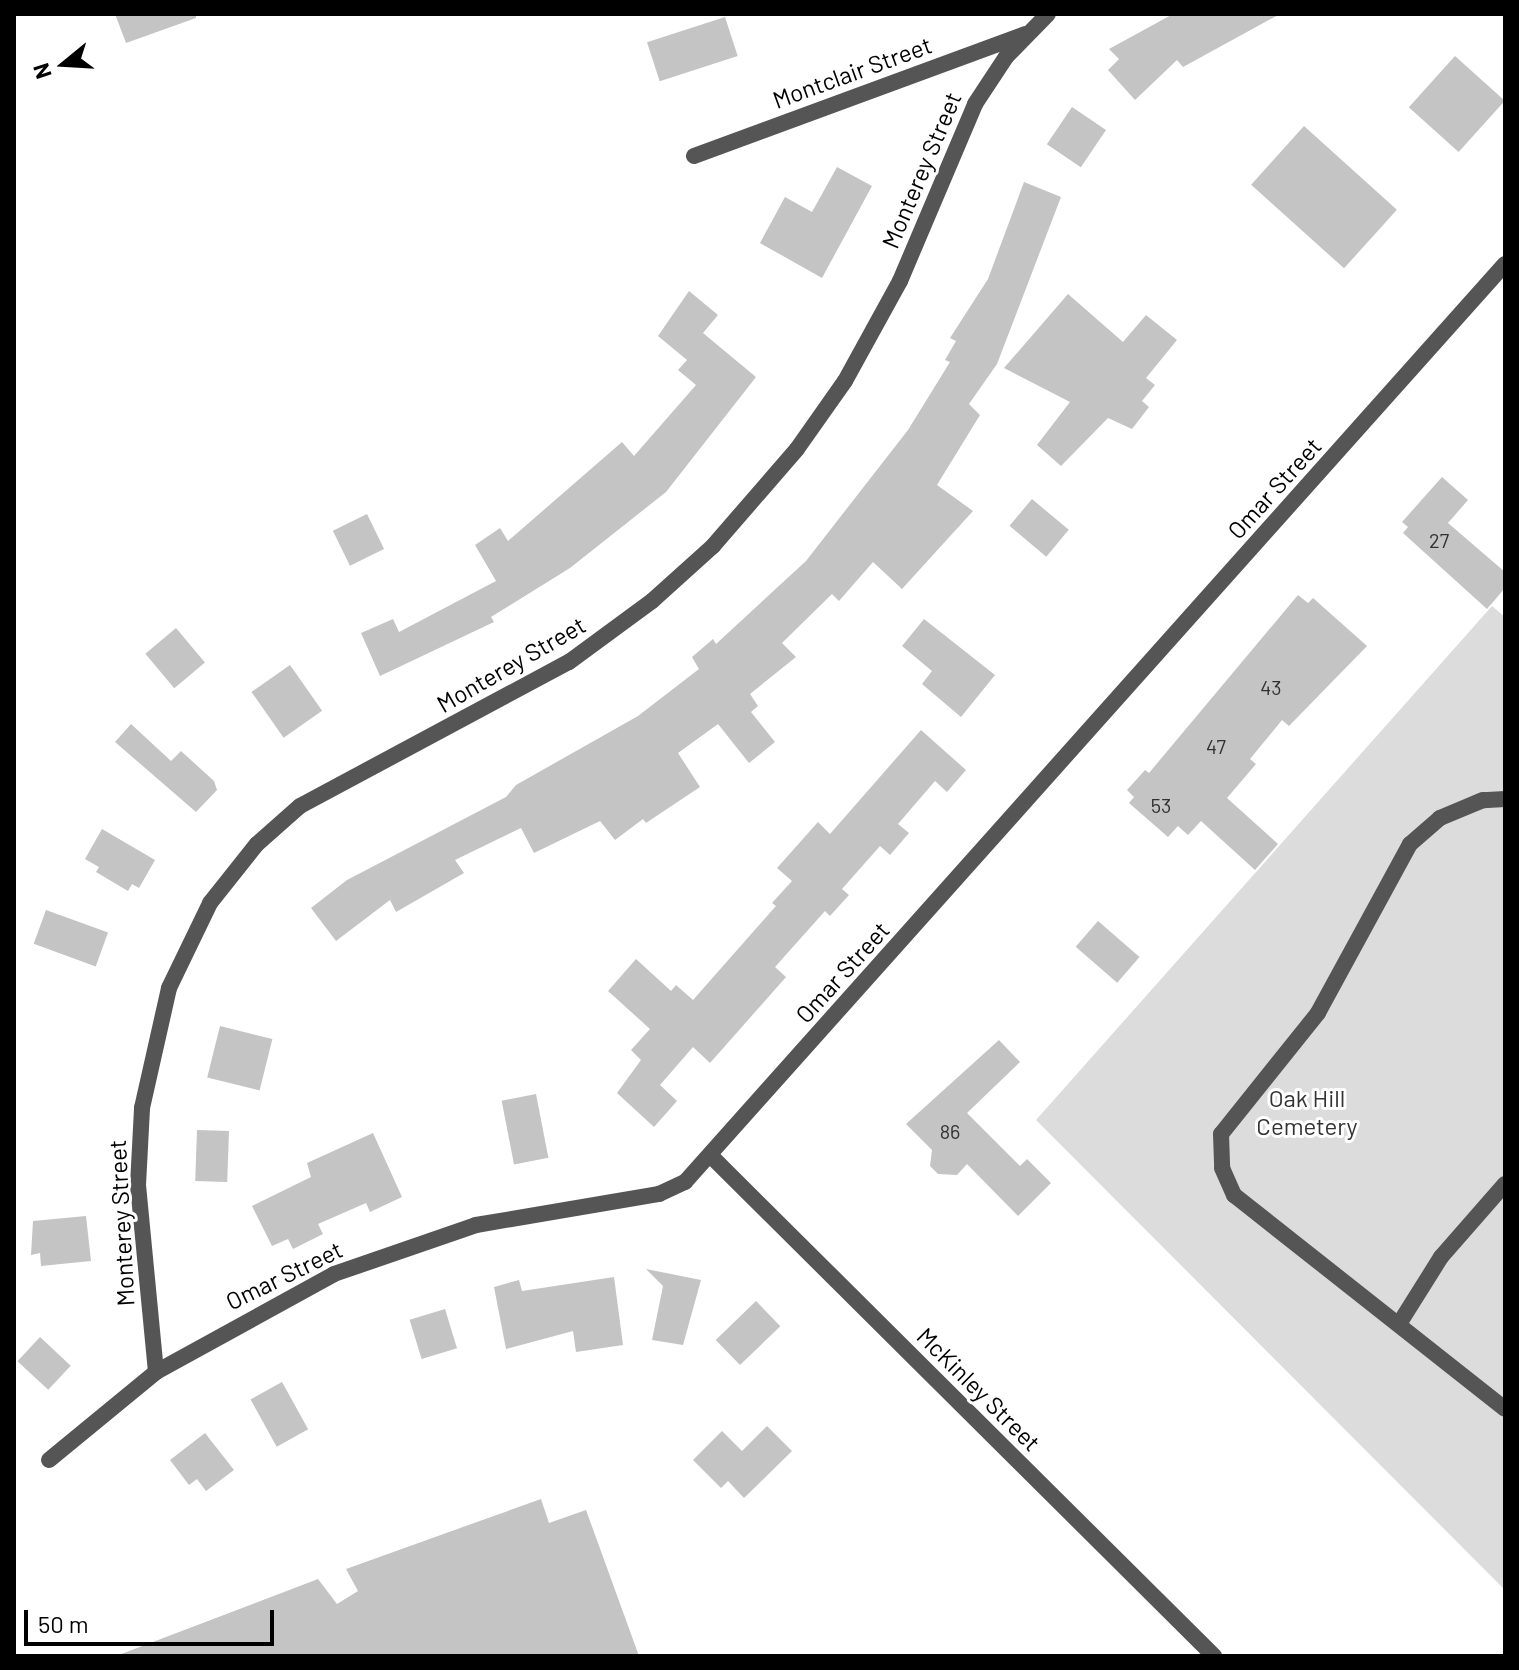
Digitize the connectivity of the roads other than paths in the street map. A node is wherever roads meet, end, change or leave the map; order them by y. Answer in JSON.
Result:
{"nodes":[{"id":1,"x":1048,"y":14,"type":"edge"},
{"id":2,"x":1027,"y":34,"type":"junction"},
{"id":3,"x":694,"y":156,"type":"dead end"},
{"id":4,"x":1505,"y":264,"type":"edge"},
{"id":5,"x":1505,"y":799,"type":"edge"},
{"id":6,"x":710,"y":1155,"type":"junction"},
{"id":7,"x":1505,"y":1184,"type":"edge"},
{"id":8,"x":1399,"y":1324,"type":"junction"},
{"id":9,"x":156,"y":1372,"type":"junction"},
{"id":10,"x":1505,"y":1409,"type":"edge"},
{"id":11,"x":49,"y":1460,"type":"dead end"},
{"id":12,"x":1214,"y":1656,"type":"edge"}],
"edges":[{"from":1,"to":2,"type":"street","name":"Monterey Street"},
{"from":2,"to":3,"type":"street","name":"Montclair Street"},
{"from":2,"to":9,"type":"street","name":"Monterey Street"},
{"from":4,"to":6,"type":"street","name":"Omar Street"},
{"from":5,"to":8,"type":"street"},
{"from":6,"to":9,"type":"street","name":"Omar Street"},
{"from":6,"to":12,"type":"street","name":"McKinley Street"},
{"from":7,"to":8,"type":"street"},
{"from":8,"to":10,"type":"street"},
{"from":9,"to":11,"type":"street","name":"Omar Street"}]}
